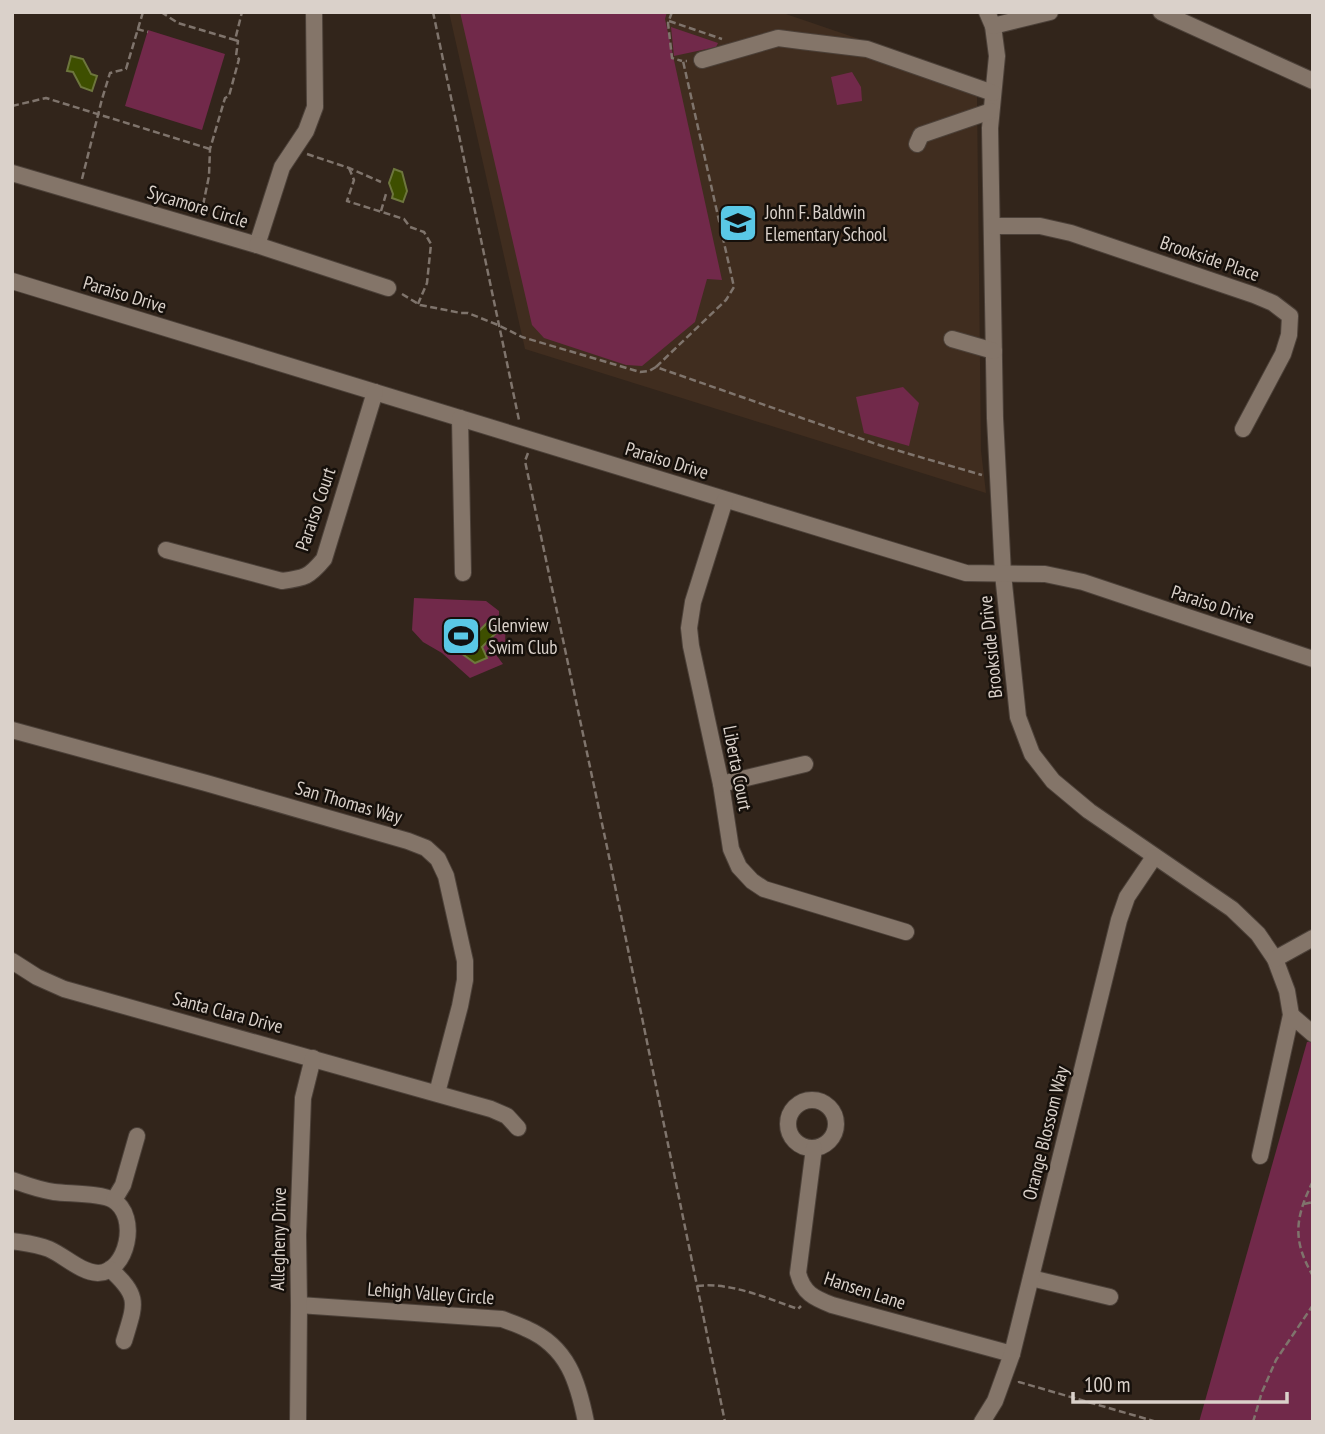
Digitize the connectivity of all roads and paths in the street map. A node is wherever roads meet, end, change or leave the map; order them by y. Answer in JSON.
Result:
{"nodes":[{"id":1,"x":143,"y":12,"type":"edge"},
{"id":2,"x":161,"y":12,"type":"edge"},
{"id":3,"x":242,"y":12,"type":"edge"},
{"id":4,"x":314,"y":12,"type":"edge"},
{"id":5,"x":433,"y":12,"type":"edge"},
{"id":6,"x":672,"y":12,"type":"edge"},
{"id":7,"x":1050,"y":12,"type":"edge"},
{"id":8,"x":1161,"y":12,"type":"edge"},
{"id":9,"x":990,"y":19,"type":"edge"},
{"id":10,"x":669,"y":21,"type":"junction"},
{"id":11,"x":137,"y":29,"type":"junction"},
{"id":12,"x":148,"y":33,"type":"dead end"},
{"id":13,"x":721,"y":38,"type":"dead end"},
{"id":14,"x":235,"y":40,"type":"junction"},
{"id":15,"x":702,"y":60,"type":"joint"},
{"id":16,"x":683,"y":61,"type":"junction"},
{"id":17,"x":1313,"y":81,"type":"edge"},
{"id":18,"x":993,"y":93,"type":"junction"},
{"id":19,"x":12,"y":106,"type":"edge"},
{"id":20,"x":992,"y":111,"type":"junction"},
{"id":21,"x":98,"y":113,"type":"junction"},
{"id":22,"x":917,"y":144,"type":"dead end"},
{"id":23,"x":210,"y":149,"type":"junction"},
{"id":24,"x":294,"y":150,"type":"junction"},
{"id":25,"x":349,"y":168,"type":"junction"},
{"id":26,"x":12,"y":173,"type":"edge"},
{"id":27,"x":381,"y":182,"type":"dead end"},
{"id":28,"x":78,"y":192,"type":"junction"},
{"id":29,"x":386,"y":194,"type":"dead end"},
{"id":30,"x":381,"y":211,"type":"junction"},
{"id":31,"x":993,"y":226,"type":"junction"},
{"id":32,"x":198,"y":228,"type":"junction"},
{"id":33,"x":257,"y":245,"type":"junction"},
{"id":34,"x":12,"y":281,"type":"edge"},
{"id":35,"x":388,"y":288,"type":"joint"},
{"id":36,"x":418,"y":304,"type":"junction"},
{"id":37,"x":498,"y":325,"type":"junction"},
{"id":38,"x":952,"y":339,"type":"dead end"},
{"id":39,"x":994,"y":351,"type":"junction"},
{"id":40,"x":656,"y":367,"type":"junction"},
{"id":41,"x":374,"y":392,"type":"junction"},
{"id":42,"x":460,"y":418,"type":"junction"},
{"id":43,"x":1243,"y":429,"type":"dead end"},
{"id":44,"x":524,"y":438,"type":"junction"},
{"id":45,"x":998,"y":480,"type":"junction"},
{"id":46,"x":725,"y":500,"type":"junction"},
{"id":47,"x":166,"y":550,"type":"dead end"},
{"id":48,"x":463,"y":573,"type":"dead end"},
{"id":49,"x":1003,"y":574,"type":"junction"},
{"id":50,"x":1313,"y":659,"type":"edge"},
{"id":51,"x":12,"y":730,"type":"edge"},
{"id":52,"x":805,"y":764,"type":"dead end"},
{"id":53,"x":721,"y":784,"type":"junction"},
{"id":54,"x":1154,"y":857,"type":"junction"},
{"id":55,"x":906,"y":932,"type":"dead end"},
{"id":56,"x":1313,"y":938,"type":"edge"},
{"id":57,"x":1275,"y":958,"type":"junction"},
{"id":58,"x":12,"y":961,"type":"edge"},
{"id":59,"x":1290,"y":1016,"type":"junction"},
{"id":60,"x":1313,"y":1034,"type":"edge"},
{"id":61,"x":313,"y":1058,"type":"junction"},
{"id":62,"x":437,"y":1093,"type":"junction"},
{"id":63,"x":518,"y":1128,"type":"dead end"},
{"id":64,"x":137,"y":1136,"type":"dead end"},
{"id":65,"x":814,"y":1148,"type":"dead end"},
{"id":66,"x":1260,"y":1156,"type":"dead end"},
{"id":67,"x":12,"y":1180,"type":"edge"},
{"id":68,"x":1313,"y":1181,"type":"edge"},
{"id":69,"x":114,"y":1200,"type":"junction"},
{"id":70,"x":1313,"y":1202,"type":"edge"},
{"id":71,"x":1304,"y":1204,"type":"junction"},
{"id":72,"x":12,"y":1241,"type":"edge"},
{"id":73,"x":110,"y":1269,"type":"junction"},
{"id":74,"x":1313,"y":1276,"type":"edge"},
{"id":75,"x":1031,"y":1278,"type":"junction"},
{"id":76,"x":697,"y":1286,"type":"junction"},
{"id":77,"x":813,"y":1297,"type":"junction"},
{"id":78,"x":1110,"y":1297,"type":"dead end"},
{"id":79,"x":299,"y":1305,"type":"junction"},
{"id":80,"x":1313,"y":1305,"type":"edge"},
{"id":81,"x":124,"y":1341,"type":"dead end"},
{"id":82,"x":1012,"y":1354,"type":"junction"},
{"id":83,"x":1021,"y":1375,"type":"dead end"},
{"id":84,"x":298,"y":1422,"type":"edge"},
{"id":85,"x":586,"y":1422,"type":"edge"},
{"id":86,"x":725,"y":1422,"type":"edge"},
{"id":87,"x":982,"y":1422,"type":"edge"},
{"id":88,"x":1157,"y":1422,"type":"edge"},
{"id":89,"x":1253,"y":1422,"type":"edge"}],
"edges":[{"from":1,"to":11,"type":"path"},
{"from":2,"to":14,"type":"path"},
{"from":3,"to":14,"type":"path"},
{"from":4,"to":24,"type":"street","name":"Sycamore Circle"},
{"from":5,"to":37,"type":"path"},
{"from":6,"to":10,"type":"path"},
{"from":7,"to":9,"type":"street"},
{"from":8,"to":17,"type":"street"},
{"from":9,"to":18,"type":"street","name":"Brookside Drive"},
{"from":10,"to":13,"type":"path"},
{"from":10,"to":16,"type":"path"},
{"from":11,"to":12,"type":"path"},
{"from":11,"to":21,"type":"path"},
{"from":14,"to":23,"type":"path"},
{"from":15,"to":16,"type":"path"},
{"from":15,"to":18,"type":"street"},
{"from":16,"to":40,"type":"path"},
{"from":18,"to":20,"type":"street","name":"Brookside Drive"},
{"from":19,"to":21,"type":"path"},
{"from":20,"to":22,"type":"street"},
{"from":20,"to":31,"type":"street","name":"Brookside Drive"},
{"from":21,"to":23,"type":"path"},
{"from":21,"to":28,"type":"path"},
{"from":23,"to":32,"type":"path"},
{"from":24,"to":25,"type":"path"},
{"from":24,"to":33,"type":"street","name":"Sycamore Circle"},
{"from":25,"to":27,"type":"path"},
{"from":25,"to":30,"type":"path"},
{"from":26,"to":28,"type":"street","name":"Sycamore Circle"},
{"from":28,"to":32,"type":"street","name":"Sycamore Circle"},
{"from":29,"to":30,"type":"path"},
{"from":30,"to":36,"type":"path"},
{"from":31,"to":39,"type":"street","name":"Brookside Drive"},
{"from":31,"to":43,"type":"street","name":"Brookside Place"},
{"from":32,"to":33,"type":"street","name":"Sycamore Circle"},
{"from":33,"to":35,"type":"street"},
{"from":34,"to":41,"type":"street","name":"Paraiso Drive"},
{"from":35,"to":36,"type":"path"},
{"from":36,"to":37,"type":"path"},
{"from":37,"to":40,"type":"path"},
{"from":37,"to":44,"type":"path"},
{"from":38,"to":39,"type":"street"},
{"from":39,"to":45,"type":"street","name":"Brookside Drive"},
{"from":40,"to":45,"type":"path"},
{"from":41,"to":42,"type":"street","name":"Paraiso Drive"},
{"from":41,"to":47,"type":"street","name":"Paraiso Court"},
{"from":42,"to":44,"type":"street","name":"Paraiso Drive"},
{"from":42,"to":48,"type":"street"},
{"from":44,"to":46,"type":"street","name":"Paraiso Drive"},
{"from":44,"to":76,"type":"path"},
{"from":45,"to":49,"type":"street","name":"Brookside Drive"},
{"from":46,"to":49,"type":"street","name":"Paraiso Drive"},
{"from":46,"to":53,"type":"street","name":"Liberta Court"},
{"from":49,"to":50,"type":"street","name":"Paraiso Drive"},
{"from":49,"to":54,"type":"street","name":"Brookside Drive"},
{"from":51,"to":62,"type":"street","name":"San Thomas Way"},
{"from":52,"to":53,"type":"street"},
{"from":53,"to":55,"type":"street","name":"Liberta Court"},
{"from":54,"to":57,"type":"street","name":"Brookside Drive"},
{"from":54,"to":75,"type":"street","name":"Orange Blossom Way"},
{"from":56,"to":57,"type":"street"},
{"from":57,"to":59,"type":"street","name":"Brookside Drive"},
{"from":58,"to":61,"type":"street","name":"Santa Clara Drive"},
{"from":59,"to":60,"type":"street"},
{"from":59,"to":66,"type":"street","name":"Brookside Drive"},
{"from":61,"to":62,"type":"street","name":"Santa Clara Drive"},
{"from":61,"to":79,"type":"street","name":"Allegheny Drive"},
{"from":62,"to":63,"type":"street","name":"Santa Clara Drive"},
{"from":64,"to":69,"type":"street"},
{"from":65,"to":77,"type":"street","name":"Hansen Lane"},
{"from":67,"to":69,"type":"street"},
{"from":68,"to":71,"type":"path"},
{"from":69,"to":73,"type":"street"},
{"from":70,"to":71,"type":"path"},
{"from":71,"to":74,"type":"path"},
{"from":72,"to":73,"type":"street"},
{"from":73,"to":81,"type":"street"},
{"from":75,"to":78,"type":"street"},
{"from":75,"to":82,"type":"street","name":"Orange Blossom Way"},
{"from":76,"to":77,"type":"path"},
{"from":76,"to":86,"type":"path"},
{"from":77,"to":82,"type":"street","name":"Hansen Lane"},
{"from":79,"to":84,"type":"street","name":"Allegheny Drive"},
{"from":79,"to":85,"type":"street","name":"Lehigh Valley Circle"},
{"from":80,"to":89,"type":"path"},
{"from":82,"to":87,"type":"street","name":"Orange Blossom Way"},
{"from":83,"to":88,"type":"path"}]}
